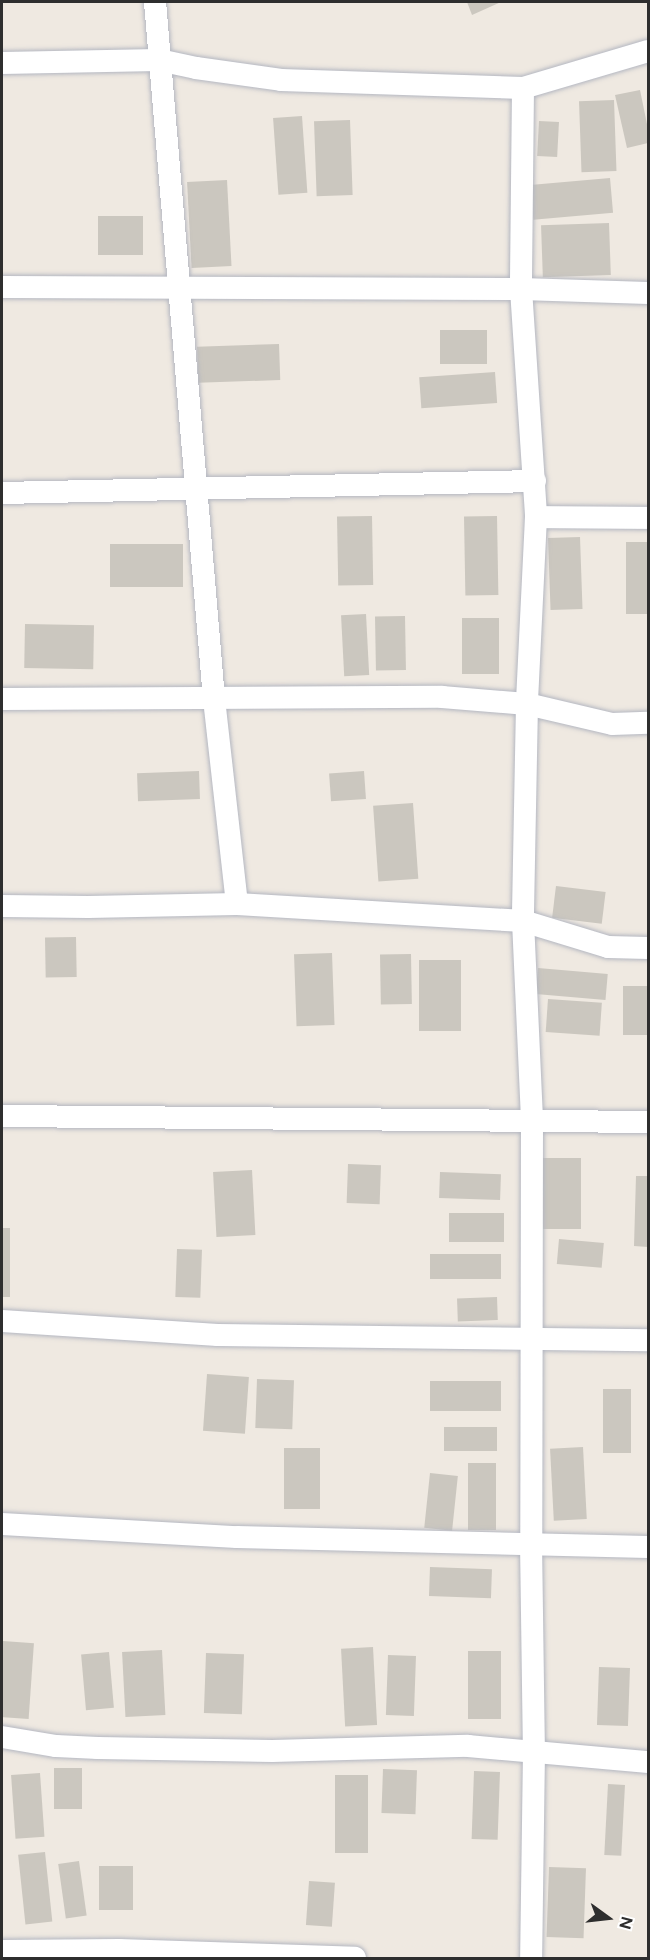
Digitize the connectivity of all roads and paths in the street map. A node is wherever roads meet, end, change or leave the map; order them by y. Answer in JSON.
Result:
{"nodes":[{"id":1,"x":155,"y":2,"type":"edge"},
{"id":2,"x":648,"y":51,"type":"edge"},
{"id":3,"x":159,"y":60,"type":"junction"},
{"id":4,"x":2,"y":63,"type":"edge"},
{"id":5,"x":523,"y":88,"type":"junction"},
{"id":6,"x":2,"y":287,"type":"edge"},
{"id":7,"x":521,"y":289,"type":"junction"},
{"id":8,"x":181,"y":290,"type":"junction"},
{"id":9,"x":648,"y":293,"type":"edge"},
{"id":10,"x":535,"y":481,"type":"junction"},
{"id":11,"x":195,"y":489,"type":"junction"},
{"id":12,"x":2,"y":493,"type":"edge"},
{"id":13,"x":536,"y":517,"type":"junction"},
{"id":14,"x":648,"y":518,"type":"edge"},
{"id":15,"x":2,"y":699,"type":"edge"},
{"id":16,"x":214,"y":699,"type":"junction"},
{"id":17,"x":527,"y":704,"type":"junction"},
{"id":18,"x":648,"y":723,"type":"edge"},
{"id":19,"x":237,"y":904,"type":"junction"},
{"id":20,"x":2,"y":906,"type":"edge"},
{"id":21,"x":523,"y":921,"type":"junction"},
{"id":22,"x":648,"y":948,"type":"edge"},
{"id":23,"x":2,"y":1116,"type":"edge"},
{"id":24,"x":532,"y":1121,"type":"junction"},
{"id":25,"x":648,"y":1122,"type":"edge"},
{"id":26,"x":2,"y":1320,"type":"edge"},
{"id":27,"x":648,"y":1340,"type":"edge"},
{"id":28,"x":532,"y":1341,"type":"junction"},
{"id":29,"x":2,"y":1524,"type":"edge"},
{"id":30,"x":531,"y":1542,"type":"junction"},
{"id":31,"x":648,"y":1547,"type":"edge"},
{"id":32,"x":2,"y":1737,"type":"edge"},
{"id":33,"x":534,"y":1751,"type":"junction"},
{"id":34,"x":648,"y":1762,"type":"edge"},
{"id":35,"x":2,"y":1951,"type":"edge"},
{"id":36,"x":355,"y":1959,"type":"edge"},
{"id":37,"x":531,"y":1959,"type":"edge"}],
"edges":[{"from":1,"to":3,"type":"street"},
{"from":2,"to":5,"type":"street"},
{"from":3,"to":4,"type":"street"},
{"from":3,"to":5,"type":"street"},
{"from":3,"to":8,"type":"street"},
{"from":5,"to":7,"type":"street"},
{"from":6,"to":8,"type":"street"},
{"from":7,"to":8,"type":"street"},
{"from":7,"to":9,"type":"street"},
{"from":7,"to":10,"type":"street"},
{"from":8,"to":11,"type":"street"},
{"from":10,"to":11,"type":"street"},
{"from":10,"to":13,"type":"street"},
{"from":11,"to":12,"type":"street"},
{"from":11,"to":16,"type":"street"},
{"from":13,"to":14,"type":"street"},
{"from":13,"to":17,"type":"street"},
{"from":15,"to":16,"type":"street"},
{"from":16,"to":17,"type":"street"},
{"from":16,"to":19,"type":"street"},
{"from":17,"to":18,"type":"street"},
{"from":17,"to":21,"type":"street"},
{"from":19,"to":20,"type":"street"},
{"from":19,"to":21,"type":"street"},
{"from":21,"to":22,"type":"street"},
{"from":21,"to":24,"type":"street"},
{"from":23,"to":24,"type":"street"},
{"from":24,"to":25,"type":"street"},
{"from":24,"to":28,"type":"street"},
{"from":26,"to":28,"type":"street"},
{"from":27,"to":28,"type":"street"},
{"from":28,"to":30,"type":"street"},
{"from":29,"to":30,"type":"street"},
{"from":30,"to":31,"type":"street"},
{"from":30,"to":33,"type":"street"},
{"from":32,"to":33,"type":"street"},
{"from":33,"to":34,"type":"street"},
{"from":33,"to":37,"type":"street"},
{"from":35,"to":36,"type":"street"}]}
